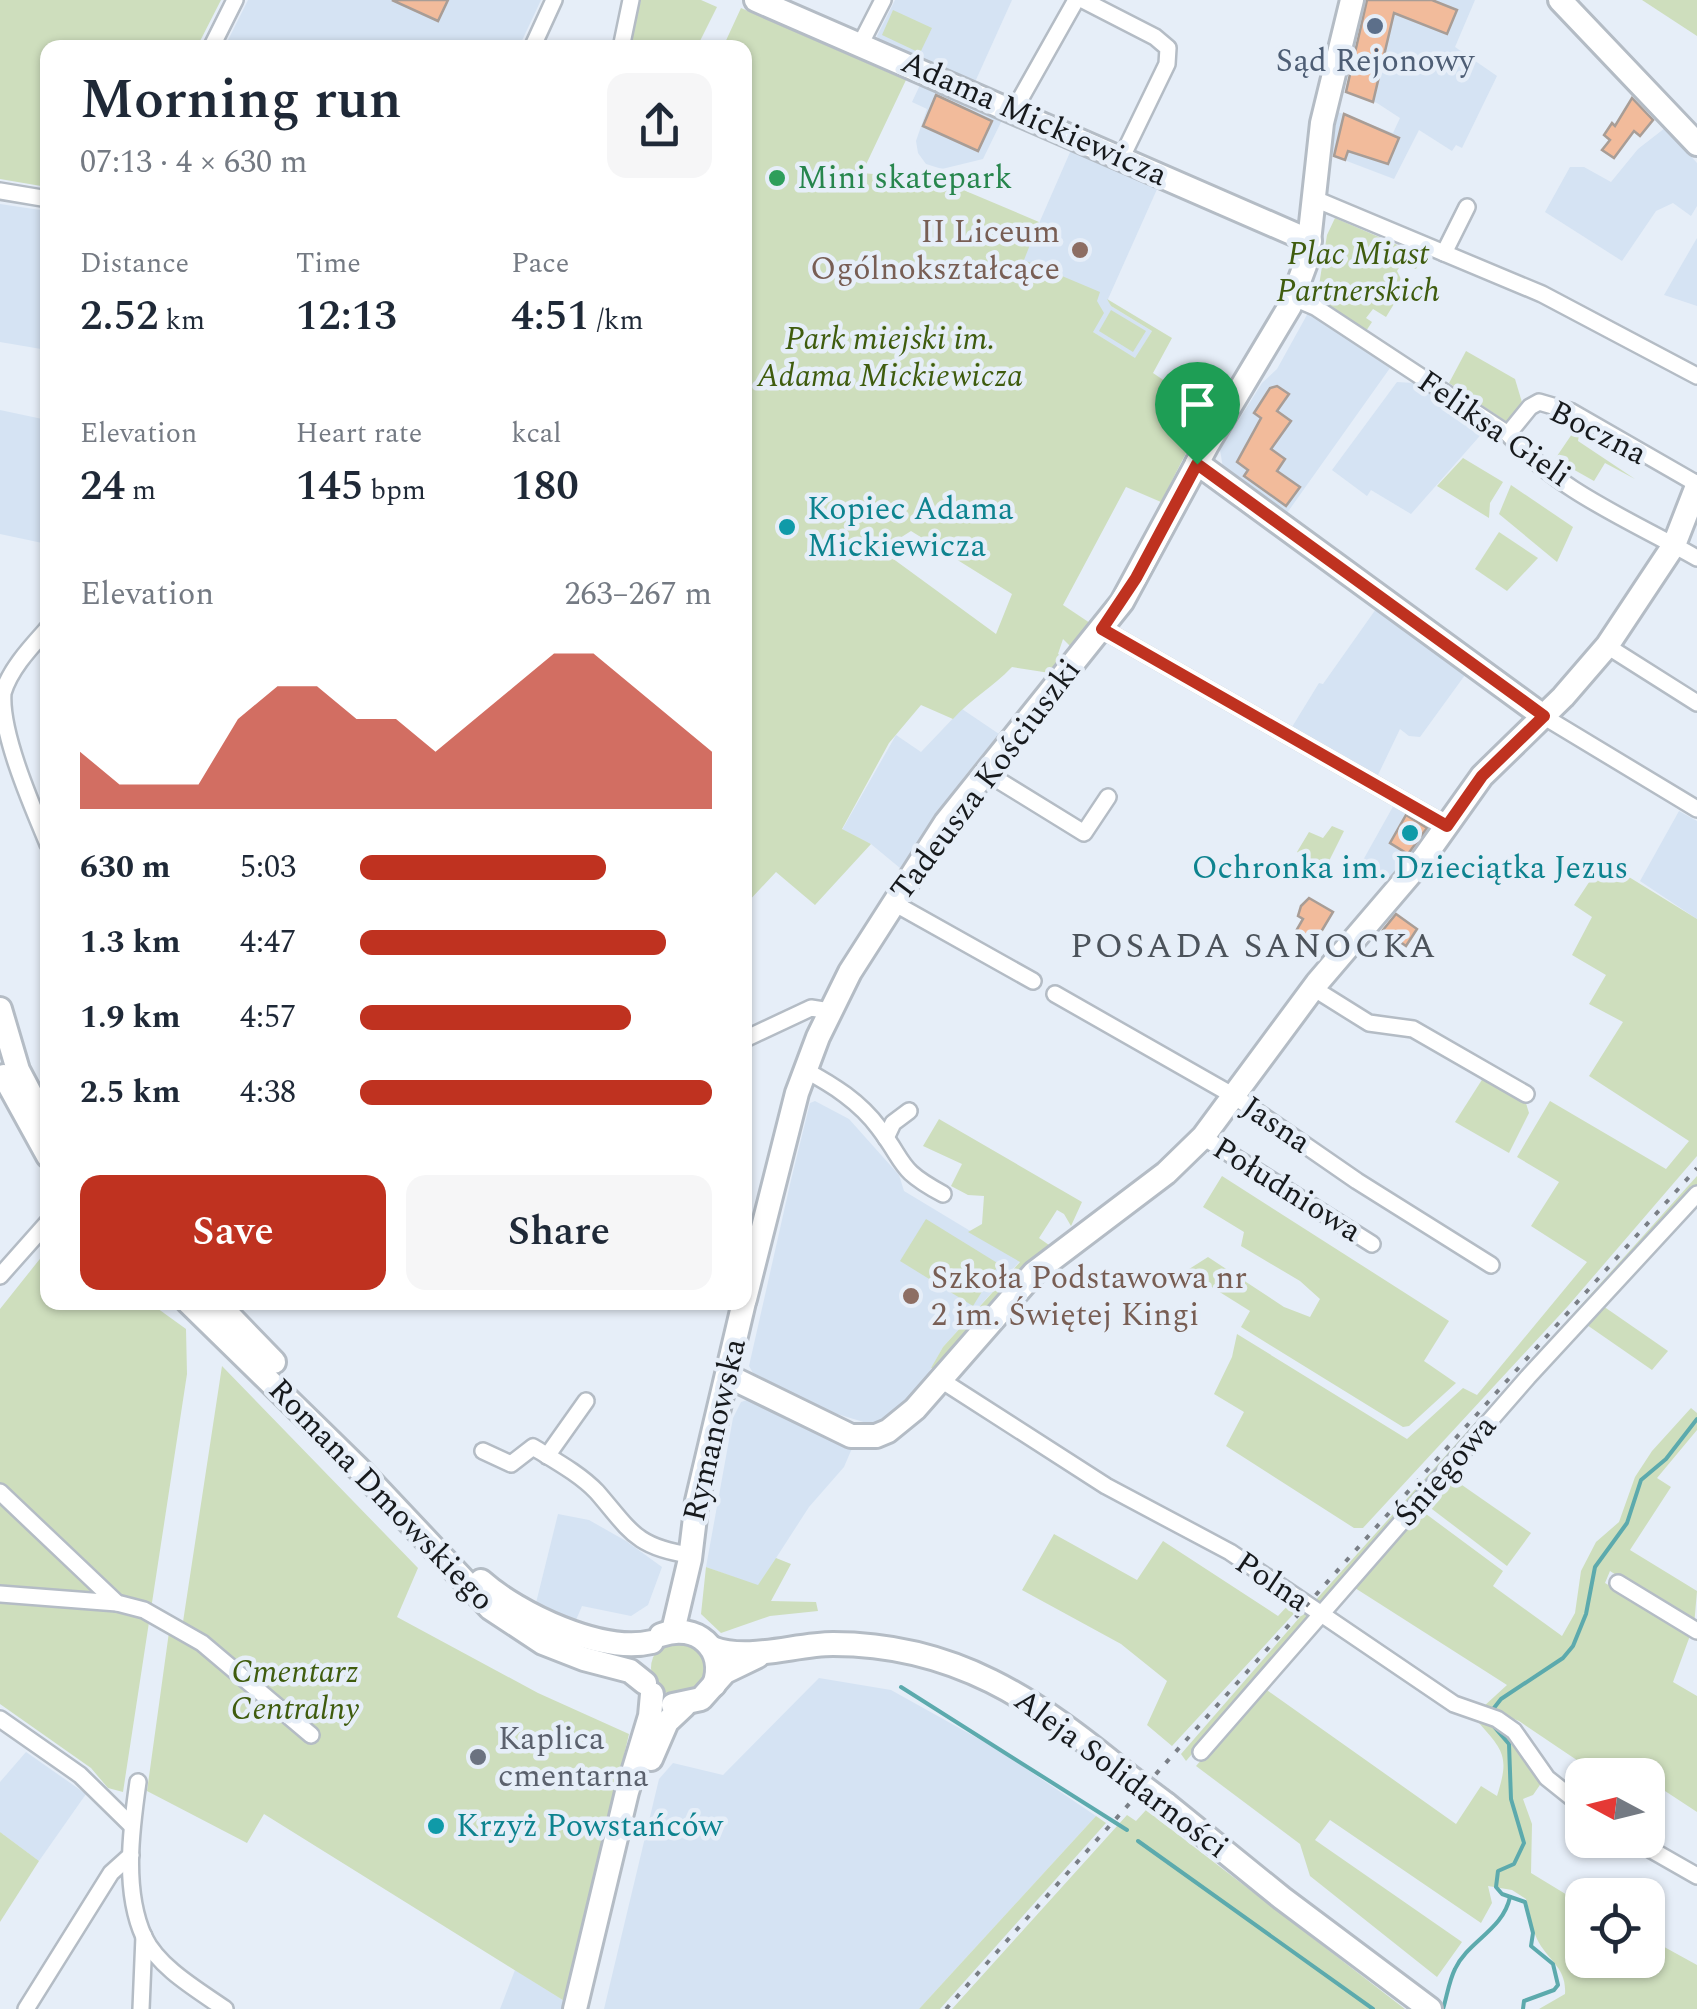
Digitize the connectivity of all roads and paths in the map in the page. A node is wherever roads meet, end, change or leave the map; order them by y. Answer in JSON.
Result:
{"nodes":[{"id":1,"x":235,"y":0,"type":"edge"},
{"id":2,"x":554,"y":0,"type":"edge"},
{"id":3,"x":631,"y":0,"type":"edge"},
{"id":4,"x":756,"y":0,"type":"edge"},
{"id":5,"x":883,"y":0,"type":"edge"},
{"id":6,"x":1080,"y":0,"type":"edge"},
{"id":7,"x":1352,"y":0,"type":"edge"},
{"id":8,"x":1560,"y":0,"type":"edge"},
{"id":9,"x":215,"y":40,"type":"edge"},
{"id":10,"x":536,"y":40,"type":"edge"},
{"id":11,"x":623,"y":40,"type":"edge"},
{"id":12,"x":861,"y":43,"type":"junction"},
{"id":13,"x":1014,"y":110,"type":"junction"},
{"id":14,"x":1697,"y":144,"type":"edge"},
{"id":15,"x":1122,"y":157,"type":"junction"},
{"id":16,"x":0,"y":191,"type":"edge"},
{"id":17,"x":40,"y":198,"type":"edge"},
{"id":18,"x":1315,"y":199,"type":"junction"},
{"id":19,"x":1467,"y":206,"type":"dead end"},
{"id":20,"x":1310,"y":241,"type":"junction"},
{"id":21,"x":1444,"y":253,"type":"junction"},
{"id":22,"x":1294,"y":298,"type":"junction"},
{"id":23,"x":1697,"y":376,"type":"edge"},
{"id":24,"x":1508,"y":434,"type":"junction"},
{"id":25,"x":1197,"y":464,"type":"junction"},
{"id":26,"x":1697,"y":485,"type":"edge"},
{"id":27,"x":1674,"y":545,"type":"junction"},
{"id":28,"x":1697,"y":558,"type":"edge"},
{"id":29,"x":1102,"y":629,"type":"junction"},
{"id":30,"x":40,"y":638,"type":"edge"},
{"id":31,"x":1606,"y":646,"type":"junction"},
{"id":32,"x":1697,"y":703,"type":"edge"},
{"id":33,"x":1544,"y":716,"type":"junction"},
{"id":34,"x":7,"y":764,"type":"edge"},
{"id":35,"x":985,"y":772,"type":"junction"},
{"id":36,"x":1108,"y":796,"type":"dead end"},
{"id":37,"x":1697,"y":810,"type":"edge"},
{"id":38,"x":1447,"y":826,"type":"junction"},
{"id":39,"x":40,"y":828,"type":"edge"},
{"id":40,"x":892,"y":902,"type":"junction"},
{"id":41,"x":1034,"y":981,"type":"dead end"},
{"id":42,"x":1313,"y":988,"type":"junction"},
{"id":43,"x":1055,"y":994,"type":"dead end"},
{"id":44,"x":0,"y":1009,"type":"edge"},
{"id":45,"x":830,"y":1011,"type":"junction"},
{"id":46,"x":752,"y":1036,"type":"edge"},
{"id":47,"x":0,"y":1066,"type":"edge"},
{"id":48,"x":805,"y":1070,"type":"junction"},
{"id":49,"x":1526,"y":1094,"type":"dead end"},
{"id":50,"x":1234,"y":1096,"type":"junction"},
{"id":51,"x":908,"y":1110,"type":"dead end"},
{"id":52,"x":40,"y":1112,"type":"edge"},
{"id":53,"x":1203,"y":1136,"type":"junction"},
{"id":54,"x":886,"y":1138,"type":"junction"},
{"id":55,"x":40,"y":1143,"type":"edge"},
{"id":56,"x":943,"y":1194,"type":"dead end"},
{"id":57,"x":1697,"y":1194,"type":"edge"},
{"id":58,"x":40,"y":1229,"type":"edge"},
{"id":59,"x":1372,"y":1244,"type":"dead end"},
{"id":60,"x":1491,"y":1265,"type":"dead end"},
{"id":61,"x":752,"y":1271,"type":"edge"},
{"id":62,"x":0,"y":1276,"type":"edge"},
{"id":63,"x":196,"y":1310,"type":"edge"},
{"id":64,"x":224,"y":1310,"type":"edge"},
{"id":65,"x":743,"y":1310,"type":"edge"},
{"id":66,"x":728,"y":1376,"type":"junction"},
{"id":67,"x":942,"y":1380,"type":"junction"},
{"id":68,"x":586,"y":1401,"type":"dead end"},
{"id":69,"x":483,"y":1451,"type":"dead end"},
{"id":70,"x":547,"y":1456,"type":"junction"},
{"id":71,"x":0,"y":1492,"type":"edge"},
{"id":72,"x":690,"y":1557,"type":"junction"},
{"id":73,"x":1618,"y":1583,"type":"dead end"},
{"id":74,"x":0,"y":1594,"type":"edge"},
{"id":75,"x":117,"y":1604,"type":"junction"},
{"id":76,"x":1323,"y":1616,"type":"junction"},
{"id":77,"x":1697,"y":1631,"type":"edge"},
{"id":78,"x":662,"y":1637,"type":"junction"},
{"id":79,"x":706,"y":1642,"type":"junction"},
{"id":80,"x":771,"y":1651,"type":"junction"},
{"id":81,"x":714,"y":1685,"type":"junction"},
{"id":82,"x":649,"y":1689,"type":"junction"},
{"id":83,"x":684,"y":1706,"type":"junction"},
{"id":84,"x":0,"y":1719,"type":"edge"},
{"id":85,"x":310,"y":1735,"type":"dead end"},
{"id":86,"x":1200,"y":1752,"type":"dead end"},
{"id":87,"x":138,"y":1782,"type":"dead end"},
{"id":88,"x":1565,"y":1792,"type":"edge"},
{"id":89,"x":132,"y":1826,"type":"junction"},
{"id":90,"x":131,"y":1855,"type":"junction"},
{"id":91,"x":1665,"y":1858,"type":"edge"},
{"id":92,"x":1697,"y":1876,"type":"edge"},
{"id":93,"x":144,"y":1936,"type":"junction"},
{"id":94,"x":1426,"y":2006,"type":"edge"},
{"id":95,"x":26,"y":2009,"type":"edge"},
{"id":96,"x":141,"y":2009,"type":"edge"},
{"id":97,"x":226,"y":2009,"type":"edge"},
{"id":98,"x":574,"y":2009,"type":"edge"},
{"id":99,"x":587,"y":2009,"type":"edge"}],
"edges":[{"from":1,"to":9,"type":"street"},
{"from":2,"to":10,"type":"street"},
{"from":3,"to":11,"type":"street"},
{"from":4,"to":12,"type":"street","name":"Adama Mickiewicza"},
{"from":5,"to":12,"type":"street"},
{"from":6,"to":13,"type":"street"},
{"from":6,"to":15,"type":"street"},
{"from":7,"to":18,"type":"street","name":"Tadeusza Kościuszki"},
{"from":8,"to":14,"type":"street"},
{"from":12,"to":13,"type":"street","name":"Adama Mickiewicza"},
{"from":13,"to":15,"type":"street","name":"Adama Mickiewicza"},
{"from":15,"to":20,"type":"street","name":"Adama Mickiewicza"},
{"from":16,"to":17,"type":"street"},
{"from":18,"to":20,"type":"street","name":"Tadeusza Kościuszki"},
{"from":18,"to":21,"type":"street"},
{"from":19,"to":21,"type":"street"},
{"from":20,"to":22,"type":"street","name":"Tadeusza Kościuszki"},
{"from":21,"to":23,"type":"street"},
{"from":22,"to":24,"type":"street","name":"Feliksa Gieli"},
{"from":22,"to":25,"type":"street","name":"Tadeusza Kościuszki"},
{"from":24,"to":26,"type":"street","name":"Boczna"},
{"from":24,"to":27,"type":"street","name":"Feliksa Gieli"},
{"from":25,"to":29,"type":"street","name":"Tadeusza Kościuszki"},
{"from":25,"to":33,"type":"street"},
{"from":26,"to":27,"type":"street"},
{"from":27,"to":28,"type":"street","name":"Feliksa Gieli"},
{"from":27,"to":31,"type":"street"},
{"from":29,"to":35,"type":"street","name":"Tadeusza Kościuszki"},
{"from":29,"to":38,"type":"street"},
{"from":30,"to":34,"type":"street"},
{"from":31,"to":32,"type":"street"},
{"from":31,"to":33,"type":"street"},
{"from":33,"to":37,"type":"street"},
{"from":33,"to":38,"type":"street"},
{"from":34,"to":39,"type":"street"},
{"from":35,"to":36,"type":"street"},
{"from":35,"to":40,"type":"street","name":"Tadeusza Kościuszki"},
{"from":38,"to":42,"type":"street"},
{"from":40,"to":41,"type":"street"},
{"from":40,"to":45,"type":"street","name":"Tadeusza Kościuszki"},
{"from":42,"to":49,"type":"street"},
{"from":42,"to":50,"type":"street"},
{"from":43,"to":50,"type":"street","name":"Jasna"},
{"from":44,"to":52,"type":"street"},
{"from":45,"to":46,"type":"street"},
{"from":45,"to":48,"type":"street","name":"Rymanowska"},
{"from":47,"to":55,"type":"street"},
{"from":48,"to":54,"type":"street"},
{"from":48,"to":61,"type":"street","name":"Rymanowska"},
{"from":50,"to":53,"type":"street"},
{"from":50,"to":60,"type":"street","name":"Jasna"},
{"from":51,"to":54,"type":"street"},
{"from":53,"to":59,"type":"street","name":"Południowa"},
{"from":53,"to":67,"type":"street"},
{"from":54,"to":56,"type":"street"},
{"from":57,"to":76,"type":"street","name":"Śniegowa"},
{"from":58,"to":62,"type":"street"},
{"from":63,"to":82,"type":"street","name":"Romana Dmowskiego"},
{"from":64,"to":78,"type":"street","name":"Romana Dmowskiego"},
{"from":65,"to":66,"type":"street","name":"Rymanowska"},
{"from":66,"to":67,"type":"street"},
{"from":66,"to":72,"type":"street","name":"Rymanowska"},
{"from":67,"to":76,"type":"street","name":"Polna"},
{"from":68,"to":70,"type":"street"},
{"from":69,"to":70,"type":"street"},
{"from":70,"to":72,"type":"street"},
{"from":71,"to":75,"type":"street"},
{"from":72,"to":78,"type":"street","name":"Rymanowska"},
{"from":72,"to":79,"type":"street","name":"Rymanowska"},
{"from":73,"to":77,"type":"street"},
{"from":74,"to":75,"type":"street"},
{"from":75,"to":85,"type":"street"},
{"from":76,"to":86,"type":"street","name":"Śniegowa"},
{"from":76,"to":88,"type":"street","name":"Polna"},
{"from":78,"to":79,"type":"street"},
{"from":78,"to":82,"type":"street"},
{"from":79,"to":80,"type":"street","name":"Aleja Solidarności"},
{"from":79,"to":81,"type":"street"},
{"from":80,"to":81,"type":"street","name":"Aleja Solidarności"},
{"from":80,"to":94,"type":"street","name":"Aleja Solidarności","bridge":true},
{"from":81,"to":83,"type":"street"},
{"from":82,"to":83,"type":"street"},
{"from":82,"to":98,"type":"street"},
{"from":83,"to":99,"type":"street"},
{"from":84,"to":89,"type":"street"},
{"from":87,"to":89,"type":"street"},
{"from":89,"to":90,"type":"street"},
{"from":90,"to":93,"type":"street"},
{"from":90,"to":95,"type":"street"},
{"from":91,"to":92,"type":"street"},
{"from":93,"to":96,"type":"street"},
{"from":93,"to":97,"type":"street"}]}
